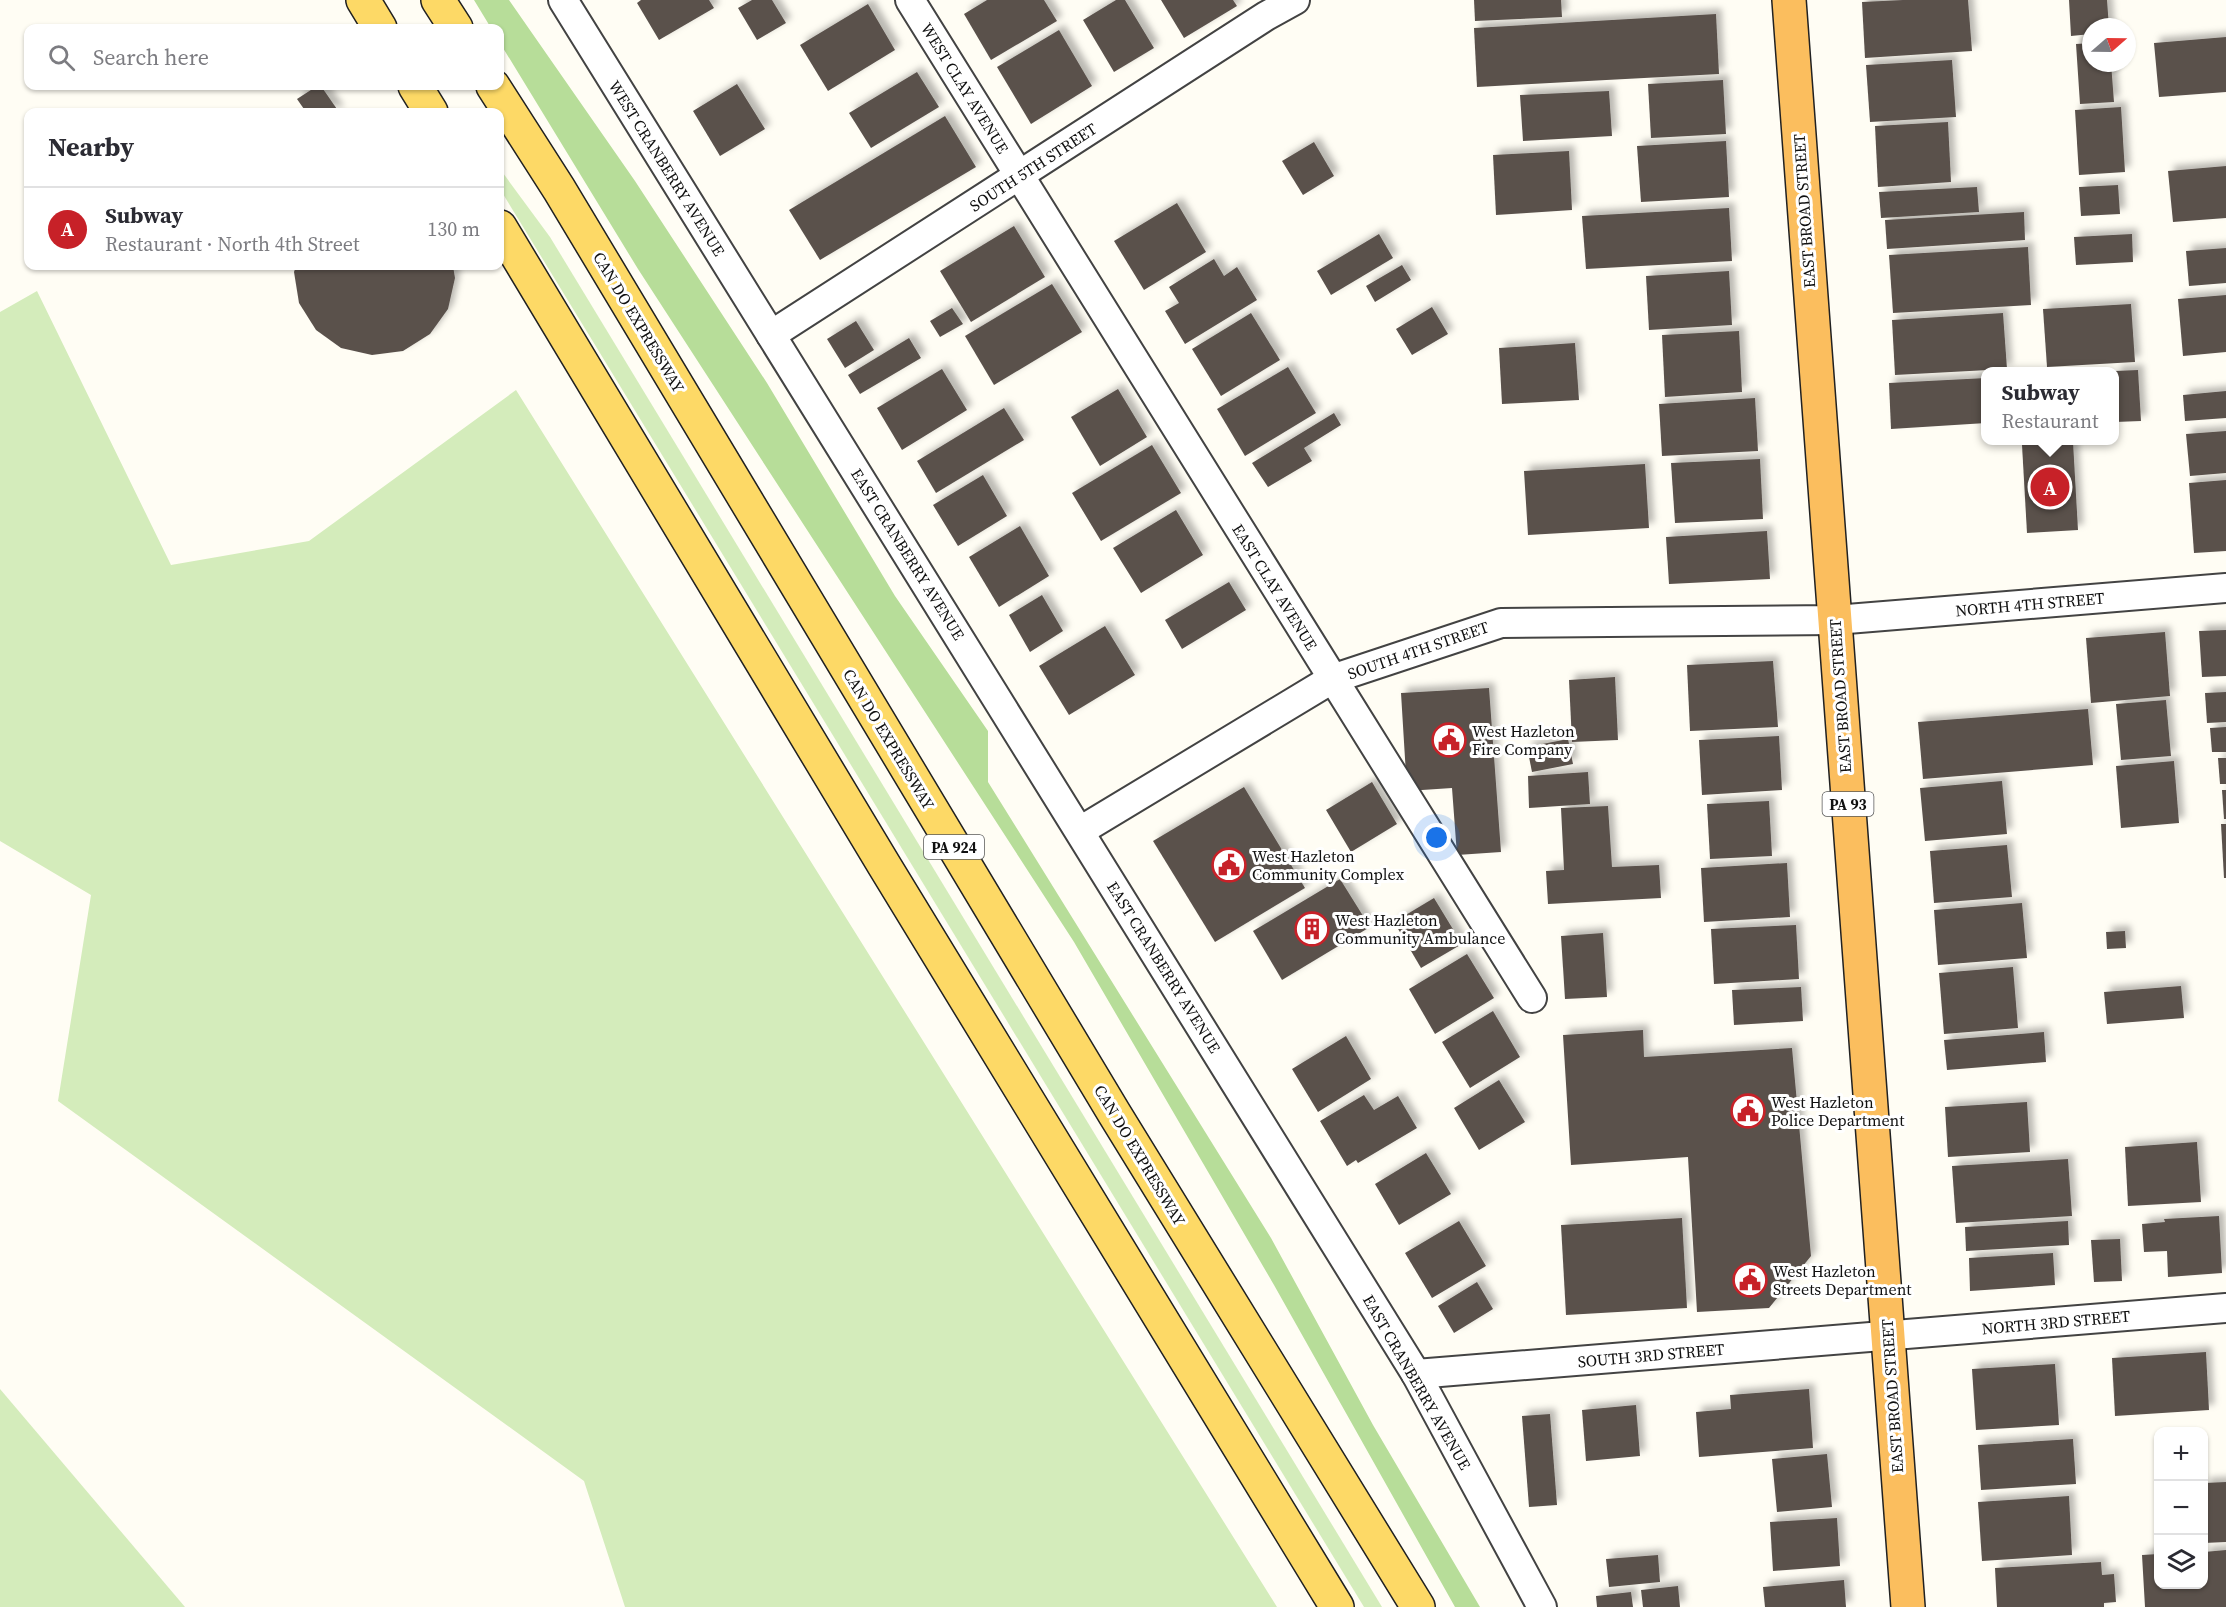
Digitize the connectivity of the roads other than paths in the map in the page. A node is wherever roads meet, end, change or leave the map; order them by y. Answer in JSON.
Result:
{"nodes":[{"id":1,"x":363,"y":0,"type":"edge"},
{"id":2,"x":438,"y":0,"type":"edge"},
{"id":3,"x":563,"y":0,"type":"edge"},
{"id":4,"x":910,"y":0,"type":"edge"},
{"id":5,"x":1295,"y":0,"type":"edge"},
{"id":6,"x":1788,"y":0,"type":"edge"},
{"id":7,"x":378,"y":24,"type":"edge"},
{"id":8,"x":453,"y":24,"type":"edge"},
{"id":9,"x":417,"y":90,"type":"edge"},
{"id":10,"x":496,"y":90,"type":"edge"},
{"id":11,"x":428,"y":108,"type":"edge"},
{"id":12,"x":1019,"y":176,"type":"junction"},
{"id":13,"x":504,"y":234,"type":"edge"},
{"id":14,"x":771,"y":335,"type":"junction"},
{"id":15,"x":2226,"y":588,"type":"edge"},
{"id":16,"x":1835,"y":620,"type":"junction"},
{"id":17,"x":1332,"y":679,"type":"junction"},
{"id":18,"x":1080,"y":831,"type":"junction"},
{"id":19,"x":1532,"y":998,"type":"dead end"},
{"id":20,"x":2226,"y":1308,"type":"edge"},
{"id":21,"x":1887,"y":1336,"type":"junction"},
{"id":22,"x":1416,"y":1374,"type":"junction"},
{"id":23,"x":1337,"y":1607,"type":"edge"},
{"id":24,"x":1418,"y":1607,"type":"edge"},
{"id":25,"x":1542,"y":1607,"type":"edge"},
{"id":26,"x":1908,"y":1607,"type":"edge"}],
"edges":[{"from":1,"to":7,"type":"main road"},
{"from":2,"to":8,"type":"main road"},
{"from":3,"to":14,"type":"street","name":"WEST CRANBERRY AVENUE"},
{"from":4,"to":12,"type":"street","name":"WEST CLAY AVENUE"},
{"from":5,"to":12,"type":"street","name":"SOUTH 5TH STREET"},
{"from":6,"to":16,"type":"highway","name":"EAST BROAD STREET","number":"PA 93"},
{"from":9,"to":11,"type":"main road"},
{"from":10,"to":24,"type":"main road","name":"CAN DO EXPRESSWAY","number":"PA 924"},
{"from":12,"to":14,"type":"street","name":"SOUTH 5TH STREET"},
{"from":12,"to":17,"type":"street","name":"EAST CLAY AVENUE"},
{"from":13,"to":23,"type":"main road"},
{"from":14,"to":18,"type":"street","name":"EAST CRANBERRY AVENUE"},
{"from":15,"to":16,"type":"street","name":"NORTH 4TH STREET"},
{"from":16,"to":17,"type":"street","name":"SOUTH 4TH STREET"},
{"from":16,"to":21,"type":"highway","name":"EAST BROAD STREET","number":"PA 93"},
{"from":17,"to":18,"type":"street","name":"SOUTH 4TH STREET"},
{"from":17,"to":19,"type":"street","name":"EAST CLAY AVENUE"},
{"from":18,"to":22,"type":"street","name":"EAST CRANBERRY AVENUE"},
{"from":20,"to":21,"type":"street","name":"NORTH 3RD STREET"},
{"from":21,"to":22,"type":"street","name":"SOUTH 3RD STREET"},
{"from":21,"to":26,"type":"highway","name":"EAST BROAD STREET","number":"PA 93"},
{"from":22,"to":25,"type":"street","name":"EAST CRANBERRY AVENUE"}]}
